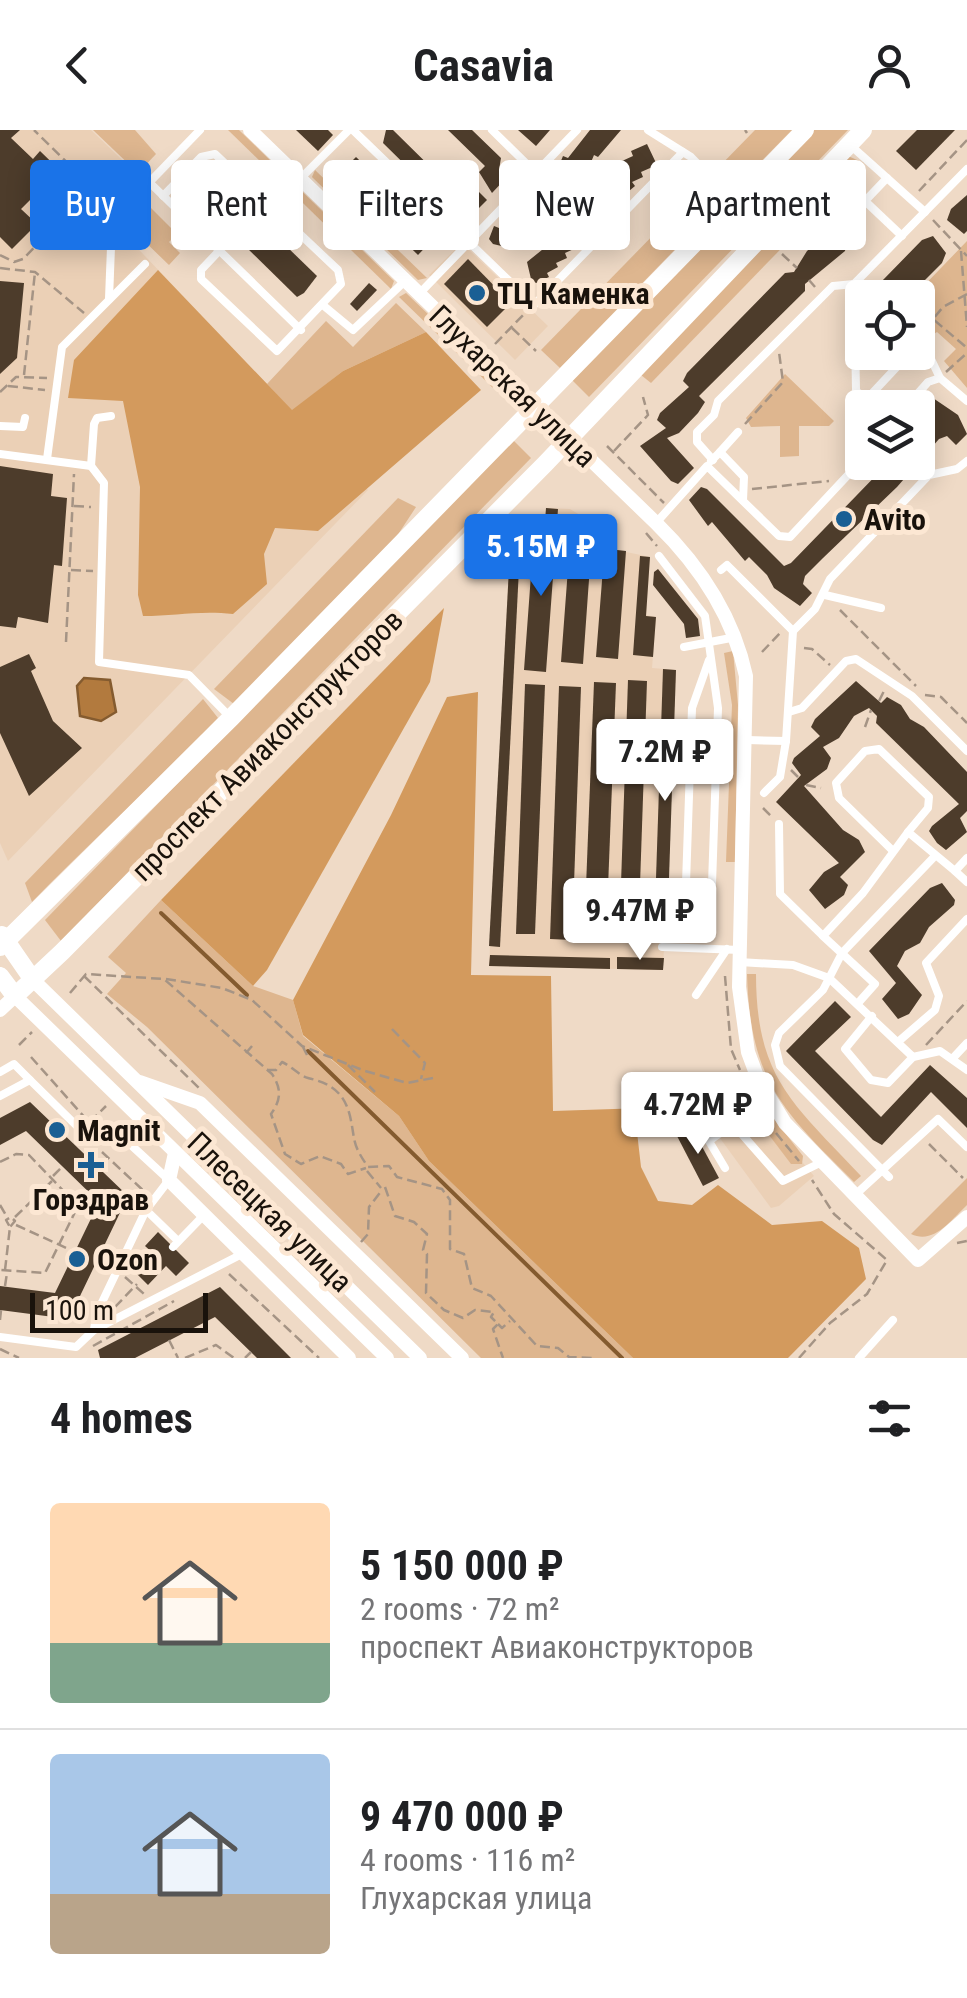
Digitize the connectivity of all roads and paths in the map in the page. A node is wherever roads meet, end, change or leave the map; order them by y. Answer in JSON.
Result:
{"nodes":[{"id":1,"x":34,"y":130,"type":"edge"},
{"id":2,"x":250,"y":130,"type":"edge"},
{"id":3,"x":351,"y":130,"type":"edge"},
{"id":4,"x":492,"y":130,"type":"edge"},
{"id":5,"x":576,"y":130,"type":"edge"},
{"id":6,"x":648,"y":130,"type":"edge"},
{"id":7,"x":805,"y":130,"type":"edge"},
{"id":8,"x":193,"y":132,"type":"edge"},
{"id":9,"x":856,"y":137,"type":"edge"},
{"id":10,"x":967,"y":140,"type":"edge"},
{"id":11,"x":683,"y":152,"type":"junction"},
{"id":12,"x":281,"y":160,"type":"edge"},
{"id":13,"x":382,"y":160,"type":"edge"},
{"id":14,"x":522,"y":160,"type":"edge"},
{"id":15,"x":549,"y":160,"type":"edge"},
{"id":16,"x":691,"y":160,"type":"edge"},
{"id":17,"x":776,"y":160,"type":"edge"},
{"id":18,"x":967,"y":169,"type":"edge"},
{"id":19,"x":303,"y":176,"type":"edge"},
{"id":20,"x":887,"y":178,"type":"junction"},
{"id":21,"x":151,"y":180,"type":"edge"},
{"id":22,"x":303,"y":182,"type":"edge"},
{"id":23,"x":151,"y":184,"type":"edge"},
{"id":24,"x":164,"y":196,"type":"junction"},
{"id":25,"x":911,"y":199,"type":"junction"},
{"id":26,"x":171,"y":203,"type":"edge"},
{"id":27,"x":499,"y":212,"type":"edge"},
{"id":28,"x":925,"y":212,"type":"junction"},
{"id":29,"x":479,"y":233,"type":"edge"},
{"id":30,"x":902,"y":236,"type":"junction"},
{"id":31,"x":110,"y":250,"type":"edge"},
{"id":32,"x":220,"y":250,"type":"joint"},
{"id":33,"x":462,"y":250,"type":"edge"},
{"id":34,"x":476,"y":250,"type":"edge"},
{"id":35,"x":688,"y":250,"type":"edge"},
{"id":36,"x":965,"y":253,"type":"edge"},
{"id":37,"x":782,"y":254,"type":"dead end"},
{"id":38,"x":0,"y":255,"type":"edge"},
{"id":39,"x":145,"y":264,"type":"dead end"},
{"id":40,"x":0,"y":268,"type":"edge"},
{"id":41,"x":797,"y":268,"type":"dead end"},
{"id":42,"x":35,"y":272,"type":"junction"},
{"id":43,"x":858,"y":280,"type":"edge"},
{"id":44,"x":405,"y":281,"type":"junction"},
{"id":45,"x":845,"y":285,"type":"edge"},
{"id":46,"x":419,"y":294,"type":"junction"},
{"id":47,"x":967,"y":294,"type":"edge"},
{"id":48,"x":962,"y":298,"type":"junction"},
{"id":49,"x":109,"y":301,"type":"junction"},
{"id":50,"x":324,"y":306,"type":"junction"},
{"id":51,"x":527,"y":311,"type":"dead end"},
{"id":52,"x":91,"y":319,"type":"junction"},
{"id":53,"x":512,"y":327,"type":"junction"},
{"id":54,"x":967,"y":327,"type":"edge"},
{"id":55,"x":301,"y":330,"type":"junction"},
{"id":56,"x":778,"y":341,"type":"junction"},
{"id":57,"x":496,"y":344,"type":"dead end"},
{"id":58,"x":967,"y":350,"type":"edge"},
{"id":59,"x":536,"y":351,"type":"dead end"},
{"id":60,"x":892,"y":371,"type":"joint"},
{"id":61,"x":24,"y":375,"type":"junction"},
{"id":62,"x":940,"y":378,"type":"junction"},
{"id":63,"x":58,"y":379,"type":"junction"},
{"id":64,"x":7,"y":386,"type":"junction"},
{"id":65,"x":877,"y":390,"type":"edge"},
{"id":66,"x":921,"y":390,"type":"edge"},
{"id":67,"x":56,"y":391,"type":"junction"},
{"id":68,"x":0,"y":392,"type":"edge"},
{"id":69,"x":643,"y":397,"type":"dead end"},
{"id":70,"x":967,"y":401,"type":"edge"},
{"id":71,"x":536,"y":406,"type":"junction"},
{"id":72,"x":110,"y":416,"type":"dead end"},
{"id":73,"x":25,"y":418,"type":"dead end"},
{"id":74,"x":0,"y":426,"type":"edge"},
{"id":75,"x":738,"y":432,"type":"joint"},
{"id":76,"x":568,"y":438,"type":"junction"},
{"id":77,"x":607,"y":446,"type":"dead end"},
{"id":78,"x":613,"y":452,"type":"junction"},
{"id":79,"x":0,"y":454,"type":"edge"},
{"id":80,"x":47,"y":459,"type":"junction"},
{"id":81,"x":713,"y":459,"type":"junction"},
{"id":82,"x":967,"y":460,"type":"edge"},
{"id":83,"x":74,"y":462,"type":"junction"},
{"id":84,"x":90,"y":466,"type":"junction"},
{"id":85,"x":845,"y":479,"type":"joint"},
{"id":86,"x":746,"y":489,"type":"junction"},
{"id":87,"x":743,"y":500,"type":"junction"},
{"id":88,"x":72,"y":506,"type":"junction"},
{"id":89,"x":103,"y":508,"type":"junction"},
{"id":90,"x":668,"y":508,"type":"junction"},
{"id":91,"x":649,"y":525,"type":"junction"},
{"id":92,"x":659,"y":556,"type":"joint"},
{"id":93,"x":692,"y":560,"type":"junction"},
{"id":94,"x":69,"y":570,"type":"junction"},
{"id":95,"x":722,"y":570,"type":"dead end"},
{"id":96,"x":101,"y":572,"type":"junction"},
{"id":97,"x":675,"y":575,"type":"junction"},
{"id":98,"x":825,"y":595,"type":"junction"},
{"id":99,"x":881,"y":608,"type":"dead end"},
{"id":100,"x":791,"y":628,"type":"junction"},
{"id":101,"x":736,"y":637,"type":"junction"},
{"id":102,"x":66,"y":642,"type":"dead end"},
{"id":103,"x":709,"y":644,"type":"junction"},
{"id":104,"x":684,"y":647,"type":"dead end"},
{"id":105,"x":792,"y":647,"type":"junction"},
{"id":106,"x":762,"y":652,"type":"dead end"},
{"id":107,"x":710,"y":660,"type":"junction"},
{"id":108,"x":835,"y":670,"type":"junction"},
{"id":109,"x":888,"y":683,"type":"junction"},
{"id":110,"x":879,"y":701,"type":"dead end"},
{"id":111,"x":871,"y":710,"type":"dead end"},
{"id":112,"x":789,"y":712,"type":"junction"},
{"id":113,"x":231,"y":718,"type":"junction"},
{"id":114,"x":967,"y":723,"type":"edge"},
{"id":115,"x":865,"y":727,"type":"dead end"},
{"id":116,"x":746,"y":740,"type":"junction"},
{"id":117,"x":786,"y":741,"type":"junction"},
{"id":118,"x":967,"y":752,"type":"edge"},
{"id":119,"x":806,"y":784,"type":"dead end"},
{"id":120,"x":821,"y":788,"type":"dead end"},
{"id":121,"x":764,"y":793,"type":"dead end"},
{"id":122,"x":763,"y":808,"type":"dead end"},
{"id":123,"x":779,"y":824,"type":"joint"},
{"id":124,"x":908,"y":832,"type":"junction"},
{"id":125,"x":892,"y":850,"type":"junction"},
{"id":126,"x":934,"y":857,"type":"junction"},
{"id":127,"x":967,"y":858,"type":"edge"},
{"id":128,"x":955,"y":871,"type":"junction"},
{"id":129,"x":967,"y":882,"type":"edge"},
{"id":130,"x":967,"y":919,"type":"edge"},
{"id":131,"x":823,"y":936,"type":"junction"},
{"id":132,"x":2,"y":940,"type":"edge"},
{"id":133,"x":662,"y":947,"type":"dead end"},
{"id":134,"x":842,"y":953,"type":"junction"},
{"id":135,"x":735,"y":954,"type":"junction"},
{"id":136,"x":0,"y":976,"type":"edge"},
{"id":137,"x":164,"y":978,"type":"junction"},
{"id":138,"x":829,"y":978,"type":"junction"},
{"id":139,"x":32,"y":980,"type":"junction"},
{"id":140,"x":70,"y":993,"type":"dead end"},
{"id":141,"x":696,"y":995,"type":"dead end"},
{"id":142,"x":14,"y":996,"type":"junction"},
{"id":143,"x":858,"y":1002,"type":"junction"},
{"id":144,"x":965,"y":1004,"type":"edge"},
{"id":145,"x":0,"y":1010,"type":"edge"},
{"id":146,"x":935,"y":1010,"type":"junction"},
{"id":147,"x":872,"y":1016,"type":"junction"},
{"id":148,"x":36,"y":1028,"type":"dead end"},
{"id":149,"x":392,"y":1029,"type":"dead end"},
{"id":150,"x":899,"y":1041,"type":"junction"},
{"id":151,"x":19,"y":1044,"type":"dead end"},
{"id":152,"x":967,"y":1044,"type":"edge"},
{"id":153,"x":252,"y":1046,"type":"dead end"},
{"id":154,"x":302,"y":1046,"type":"junction"},
{"id":155,"x":925,"y":1051,"type":"junction"},
{"id":156,"x":245,"y":1053,"type":"junction"},
{"id":157,"x":306,"y":1055,"type":"dead end"},
{"id":158,"x":31,"y":1057,"type":"dead end"},
{"id":159,"x":913,"y":1057,"type":"junction"},
{"id":160,"x":954,"y":1057,"type":"junction"},
{"id":161,"x":238,"y":1060,"type":"dead end"},
{"id":162,"x":347,"y":1064,"type":"junction"},
{"id":163,"x":967,"y":1070,"type":"edge"},
{"id":164,"x":0,"y":1072,"type":"edge"},
{"id":165,"x":274,"y":1072,"type":"junction"},
{"id":166,"x":433,"y":1078,"type":"dead end"},
{"id":167,"x":758,"y":1079,"type":"junction"},
{"id":168,"x":30,"y":1080,"type":"junction"},
{"id":169,"x":420,"y":1080,"type":"junction"},
{"id":170,"x":137,"y":1082,"type":"junction"},
{"id":171,"x":375,"y":1092,"type":"dead end"},
{"id":172,"x":0,"y":1096,"type":"edge"},
{"id":173,"x":106,"y":1106,"type":"dead end"},
{"id":174,"x":697,"y":1121,"type":"dead end"},
{"id":175,"x":90,"y":1122,"type":"junction"},
{"id":176,"x":733,"y":1124,"type":"junction"},
{"id":177,"x":772,"y":1124,"type":"dead end"},
{"id":178,"x":100,"y":1134,"type":"dead end"},
{"id":179,"x":921,"y":1136,"type":"junction"},
{"id":180,"x":709,"y":1140,"type":"junction"},
{"id":181,"x":967,"y":1147,"type":"edge"},
{"id":182,"x":95,"y":1151,"type":"dead end"},
{"id":183,"x":175,"y":1153,"type":"junction"},
{"id":184,"x":0,"y":1162,"type":"edge"},
{"id":185,"x":822,"y":1162,"type":"junction"},
{"id":186,"x":63,"y":1166,"type":"dead end"},
{"id":187,"x":367,"y":1168,"type":"junction"},
{"id":188,"x":726,"y":1168,"type":"dead end"},
{"id":189,"x":806,"y":1171,"type":"junction"},
{"id":190,"x":886,"y":1174,"type":"junction"},
{"id":191,"x":397,"y":1177,"type":"junction"},
{"id":192,"x":53,"y":1178,"type":"junction"},
{"id":193,"x":963,"y":1178,"type":"dead end"},
{"id":194,"x":169,"y":1180,"type":"junction"},
{"id":195,"x":383,"y":1188,"type":"junction"},
{"id":196,"x":147,"y":1194,"type":"dead end"},
{"id":197,"x":855,"y":1195,"type":"junction"},
{"id":198,"x":0,"y":1204,"type":"edge"},
{"id":199,"x":146,"y":1210,"type":"junction"},
{"id":200,"x":203,"y":1216,"type":"junction"},
{"id":201,"x":967,"y":1216,"type":"edge"},
{"id":202,"x":9,"y":1223,"type":"edge"},
{"id":203,"x":359,"y":1244,"type":"dead end"},
{"id":204,"x":61,"y":1246,"type":"junction"},
{"id":205,"x":75,"y":1252,"type":"dead end"},
{"id":206,"x":242,"y":1254,"type":"junction"},
{"id":207,"x":4,"y":1271,"type":"edge"},
{"id":208,"x":226,"y":1272,"type":"dead end"},
{"id":209,"x":116,"y":1273,"type":"junction"},
{"id":210,"x":137,"y":1284,"type":"junction"},
{"id":211,"x":5,"y":1286,"type":"dead end"},
{"id":212,"x":183,"y":1296,"type":"dead end"},
{"id":213,"x":149,"y":1303,"type":"junction"},
{"id":214,"x":500,"y":1307,"type":"junction"},
{"id":215,"x":114,"y":1308,"type":"dead end"},
{"id":216,"x":2,"y":1310,"type":"edge"},
{"id":217,"x":494,"y":1312,"type":"junction"},
{"id":218,"x":0,"y":1320,"type":"edge"},
{"id":219,"x":512,"y":1320,"type":"junction"},
{"id":220,"x":893,"y":1320,"type":"dead end"},
{"id":221,"x":498,"y":1324,"type":"junction"},
{"id":222,"x":94,"y":1330,"type":"junction"},
{"id":223,"x":0,"y":1336,"type":"edge"},
{"id":224,"x":169,"y":1340,"type":"dead end"},
{"id":225,"x":0,"y":1349,"type":"edge"},
{"id":226,"x":80,"y":1352,"type":"edge"},
{"id":227,"x":251,"y":1352,"type":"dead end"},
{"id":228,"x":18,"y":1357,"type":"edge"},
{"id":229,"x":178,"y":1358,"type":"edge"},
{"id":230,"x":184,"y":1358,"type":"edge"},
{"id":231,"x":234,"y":1358,"type":"edge"},
{"id":232,"x":245,"y":1358,"type":"edge"},
{"id":233,"x":319,"y":1358,"type":"edge"},
{"id":234,"x":349,"y":1358,"type":"edge"},
{"id":235,"x":386,"y":1358,"type":"edge"},
{"id":236,"x":420,"y":1358,"type":"edge"},
{"id":237,"x":462,"y":1358,"type":"edge"},
{"id":238,"x":503,"y":1358,"type":"edge"},
{"id":239,"x":593,"y":1358,"type":"edge"},
{"id":240,"x":799,"y":1358,"type":"edge"},
{"id":241,"x":858,"y":1358,"type":"edge"}],
"edges":[{"from":1,"to":38,"type":"path"},
{"from":2,"to":12,"type":"street","name":"Глухарская улица"},
{"from":3,"to":13,"type":"lane"},
{"from":3,"to":19,"type":"lane"},
{"from":4,"to":14,"type":"lane"},
{"from":5,"to":15,"type":"lane"},
{"from":6,"to":11,"type":"lane"},
{"from":7,"to":17,"type":"street","name":"проспект Авиаконструкторов"},
{"from":8,"to":21,"type":"lane"},
{"from":9,"to":20,"type":"lane"},
{"from":9,"to":76,"type":"street","name":"проспект Авиаконструкторов"},
{"from":10,"to":25,"type":"path"},
{"from":11,"to":16,"type":"lane"},
{"from":11,"to":34,"type":"lane"},
{"from":18,"to":28,"type":"lane"},
{"from":20,"to":25,"type":"lane"},
{"from":20,"to":30,"type":"lane"},
{"from":22,"to":44,"type":"street","name":"Глухарская улица"},
{"from":23,"to":24,"type":"lane"},
{"from":24,"to":26,"type":"lane"},
{"from":24,"to":50,"type":"lane"},
{"from":25,"to":28,"type":"lane"},
{"from":27,"to":29,"type":"lane"},
{"from":28,"to":30,"type":"lane"},
{"from":28,"to":36,"type":"path"},
{"from":30,"to":43,"type":"lane"},
{"from":31,"to":49,"type":"lane"},
{"from":32,"to":55,"type":"lane"},
{"from":32,"to":55,"type":"lane"},
{"from":33,"to":46,"type":"lane"},
{"from":35,"to":71,"type":"street","name":"проспект Авиаконструкторов"},
{"from":36,"to":48,"type":"path"},
{"from":37,"to":41,"type":"path"},
{"from":39,"to":49,"type":"lane"},
{"from":40,"to":42,"type":"path"},
{"from":42,"to":52,"type":"path"},
{"from":42,"to":61,"type":"path"},
{"from":44,"to":46,"type":"street","name":"Глухарская улица"},
{"from":44,"to":50,"type":"lane"},
{"from":45,"to":56,"type":"lane"},
{"from":46,"to":71,"type":"street","name":"Глухарская улица"},
{"from":47,"to":48,"type":"path"},
{"from":48,"to":54,"type":"path"},
{"from":48,"to":58,"type":"path"},
{"from":49,"to":52,"type":"lane"},
{"from":50,"to":55,"type":"lane"},
{"from":51,"to":53,"type":"path"},
{"from":52,"to":63,"type":"lane"},
{"from":53,"to":57,"type":"path"},
{"from":53,"to":59,"type":"path"},
{"from":56,"to":75,"type":"path"},
{"from":56,"to":81,"type":"lane"},
{"from":58,"to":62,"type":"path"},
{"from":60,"to":62,"type":"lane"},
{"from":60,"to":65,"type":"lane"},
{"from":61,"to":63,"type":"path"},
{"from":61,"to":64,"type":"path"},
{"from":62,"to":66,"type":"lane"},
{"from":62,"to":70,"type":"lane"},
{"from":63,"to":67,"type":"lane"},
{"from":64,"to":67,"type":"path"},
{"from":64,"to":68,"type":"path"},
{"from":67,"to":80,"type":"lane"},
{"from":69,"to":78,"type":"path"},
{"from":71,"to":76,"type":"street","name":"Глухарская улица"},
{"from":71,"to":113,"type":"street","name":"проспект Авиаконструкторов"},
{"from":72,"to":84,"type":"lane"},
{"from":73,"to":74,"type":"lane"},
{"from":75,"to":81,"type":"lane"},
{"from":76,"to":91,"type":"street","name":"Глухарская улица"},
{"from":76,"to":139,"type":"street","name":"проспект Авиаконструкторов"},
{"from":77,"to":78,"type":"path"},
{"from":78,"to":90,"type":"path"},
{"from":79,"to":80,"type":"lane"},
{"from":80,"to":83,"type":"lane"},
{"from":81,"to":86,"type":"lane"},
{"from":81,"to":87,"type":"lane"},
{"from":81,"to":90,"type":"lane"},
{"from":82,"to":98,"type":"lane"},
{"from":83,"to":84,"type":"lane"},
{"from":83,"to":88,"type":"path"},
{"from":84,"to":89,"type":"lane"},
{"from":85,"to":86,"type":"path"},
{"from":85,"to":87,"type":"lane"},
{"from":86,"to":87,"type":"lane"},
{"from":88,"to":89,"type":"path"},
{"from":88,"to":94,"type":"path"},
{"from":89,"to":96,"type":"lane"},
{"from":90,"to":91,"type":"lane"},
{"from":91,"to":92,"type":"path"},
{"from":91,"to":93,"type":"street","name":"Глухарская улица"},
{"from":92,"to":97,"type":"lane"},
{"from":93,"to":97,"type":"lane"},
{"from":93,"to":101,"type":"street","name":"Глухарская улица"},
{"from":94,"to":96,"type":"path"},
{"from":94,"to":102,"type":"path"},
{"from":95,"to":100,"type":"lane"},
{"from":96,"to":113,"type":"lane"},
{"from":97,"to":103,"type":"lane"},
{"from":98,"to":99,"type":"lane"},
{"from":98,"to":100,"type":"lane"},
{"from":98,"to":114,"type":"path"},
{"from":100,"to":105,"type":"lane"},
{"from":100,"to":106,"type":"path"},
{"from":101,"to":103,"type":"lane"},
{"from":101,"to":116,"type":"street","name":"Глухарская улица"},
{"from":103,"to":104,"type":"lane"},
{"from":103,"to":107,"type":"lane"},
{"from":105,"to":108,"type":"path"},
{"from":105,"to":112,"type":"lane"},
{"from":107,"to":107,"type":"lane"},
{"from":108,"to":109,"type":"lane"},
{"from":108,"to":112,"type":"lane"},
{"from":109,"to":110,"type":"path"},
{"from":109,"to":118,"type":"lane"},
{"from":111,"to":115,"type":"path"},
{"from":112,"to":117,"type":"lane"},
{"from":113,"to":132,"type":"street","name":"проспект Авиаконструкторов"},
{"from":116,"to":117,"type":"lane"},
{"from":116,"to":135,"type":"street","name":"Глухарская улица"},
{"from":117,"to":121,"type":"lane"},
{"from":119,"to":120,"type":"path"},
{"from":122,"to":123,"type":"path"},
{"from":123,"to":131,"type":"lane"},
{"from":124,"to":125,"type":"lane"},
{"from":124,"to":125,"type":"lane"},
{"from":124,"to":126,"type":"lane"},
{"from":125,"to":131,"type":"lane"},
{"from":126,"to":128,"type":"lane"},
{"from":126,"to":134,"type":"lane"},
{"from":127,"to":128,"type":"lane"},
{"from":128,"to":129,"type":"lane"},
{"from":130,"to":146,"type":"lane"},
{"from":131,"to":134,"type":"lane"},
{"from":132,"to":139,"type":"street","name":"Плесецкая улица"},
{"from":133,"to":135,"type":"lane"},
{"from":134,"to":138,"type":"lane"},
{"from":134,"to":143,"type":"lane"},
{"from":135,"to":138,"type":"lane"},
{"from":135,"to":141,"type":"lane"},
{"from":135,"to":167,"type":"street","name":"Глухарская улица"},
{"from":136,"to":142,"type":"street","name":"Плесецкая улица"},
{"from":137,"to":140,"type":"path"},
{"from":137,"to":154,"type":"path"},
{"from":137,"to":156,"type":"path"},
{"from":138,"to":143,"type":"lane"},
{"from":138,"to":190,"type":"lane"},
{"from":139,"to":142,"type":"street","name":"проспект Авиаконструкторов"},
{"from":139,"to":170,"type":"street","name":"Плесецкая улица"},
{"from":142,"to":145,"type":"street","name":"проспект Авиаконструкторов"},
{"from":142,"to":183,"type":"street","name":"Плесецкая улица"},
{"from":143,"to":147,"type":"lane"},
{"from":144,"to":146,"type":"path"},
{"from":144,"to":155,"type":"path"},
{"from":146,"to":150,"type":"lane"},
{"from":147,"to":150,"type":"lane"},
{"from":147,"to":159,"type":"lane"},
{"from":148,"to":151,"type":"path"},
{"from":149,"to":169,"type":"path"},
{"from":150,"to":159,"type":"lane"},
{"from":152,"to":160,"type":"lane"},
{"from":153,"to":156,"type":"path"},
{"from":154,"to":157,"type":"path"},
{"from":154,"to":162,"type":"path"},
{"from":155,"to":159,"type":"lane"},
{"from":155,"to":160,"type":"lane"},
{"from":156,"to":161,"type":"path"},
{"from":156,"to":165,"type":"path"},
{"from":158,"to":175,"type":"path"},
{"from":160,"to":163,"type":"lane"},
{"from":162,"to":169,"type":"path"},
{"from":162,"to":171,"type":"path"},
{"from":164,"to":168,"type":"lane"},
{"from":165,"to":187,"type":"path"},
{"from":165,"to":187,"type":"path"},
{"from":166,"to":169,"type":"path"},
{"from":167,"to":176,"type":"lane"},
{"from":167,"to":185,"type":"street","name":"Глухарская улица"},
{"from":168,"to":172,"type":"lane"},
{"from":168,"to":194,"type":"lane"},
{"from":170,"to":236,"type":"street","name":"Плесецкая улица"},
{"from":170,"to":237,"type":"street"},
{"from":173,"to":175,"type":"path"},
{"from":174,"to":180,"type":"lane"},
{"from":175,"to":178,"type":"path"},
{"from":176,"to":180,"type":"lane"},
{"from":176,"to":189,"type":"lane"},
{"from":177,"to":189,"type":"path"},
{"from":179,"to":181,"type":"lane"},
{"from":179,"to":190,"type":"lane"},
{"from":179,"to":193,"type":"path"},
{"from":180,"to":188,"type":"lane"},
{"from":182,"to":196,"type":"path"},
{"from":183,"to":194,"type":"street"},
{"from":183,"to":235,"type":"street","name":"Плесецкая улица"},
{"from":184,"to":192,"type":"path"},
{"from":185,"to":189,"type":"lane"},
{"from":185,"to":197,"type":"street","name":"Глухарская улица"},
{"from":186,"to":192,"type":"path"},
{"from":187,"to":191,"type":"path"},
{"from":187,"to":195,"type":"path"},
{"from":189,"to":240,"type":"path"},
{"from":190,"to":197,"type":"lane"},
{"from":191,"to":195,"type":"path"},
{"from":191,"to":214,"type":"path"},
{"from":192,"to":202,"type":"path"},
{"from":192,"to":204,"type":"path"},
{"from":194,"to":199,"type":"lane"},
{"from":194,"to":200,"type":"street"},
{"from":195,"to":203,"type":"path"},
{"from":195,"to":217,"type":"path"},
{"from":197,"to":201,"type":"street","name":"Глухарская улица"},
{"from":198,"to":202,"type":"path"},
{"from":199,"to":200,"type":"lane"},
{"from":199,"to":209,"type":"lane"},
{"from":200,"to":206,"type":"street"},
{"from":202,"to":204,"type":"path"},
{"from":202,"to":207,"type":"path"},
{"from":204,"to":205,"type":"path"},
{"from":204,"to":207,"type":"path"},
{"from":206,"to":213,"type":"lane"},
{"from":206,"to":234,"type":"street"},
{"from":207,"to":211,"type":"path"},
{"from":208,"to":233,"type":"path"},
{"from":209,"to":210,"type":"path"},
{"from":209,"to":222,"type":"lane"},
{"from":210,"to":213,"type":"path"},
{"from":210,"to":215,"type":"path"},
{"from":212,"to":226,"type":"path"},
{"from":213,"to":222,"type":"lane"},
{"from":214,"to":217,"type":"path"},
{"from":214,"to":219,"type":"path"},
{"from":216,"to":218,"type":"path"},
{"from":217,"to":221,"type":"path"},
{"from":219,"to":221,"type":"path"},
{"from":219,"to":239,"type":"path"},
{"from":220,"to":241,"type":"lane"},
{"from":221,"to":238,"type":"path"},
{"from":222,"to":226,"type":"lane"},
{"from":223,"to":226,"type":"lane"},
{"from":224,"to":229,"type":"path"},
{"from":225,"to":228,"type":"path"},
{"from":227,"to":232,"type":"path"},
{"from":230,"to":231,"type":"path"}]}
